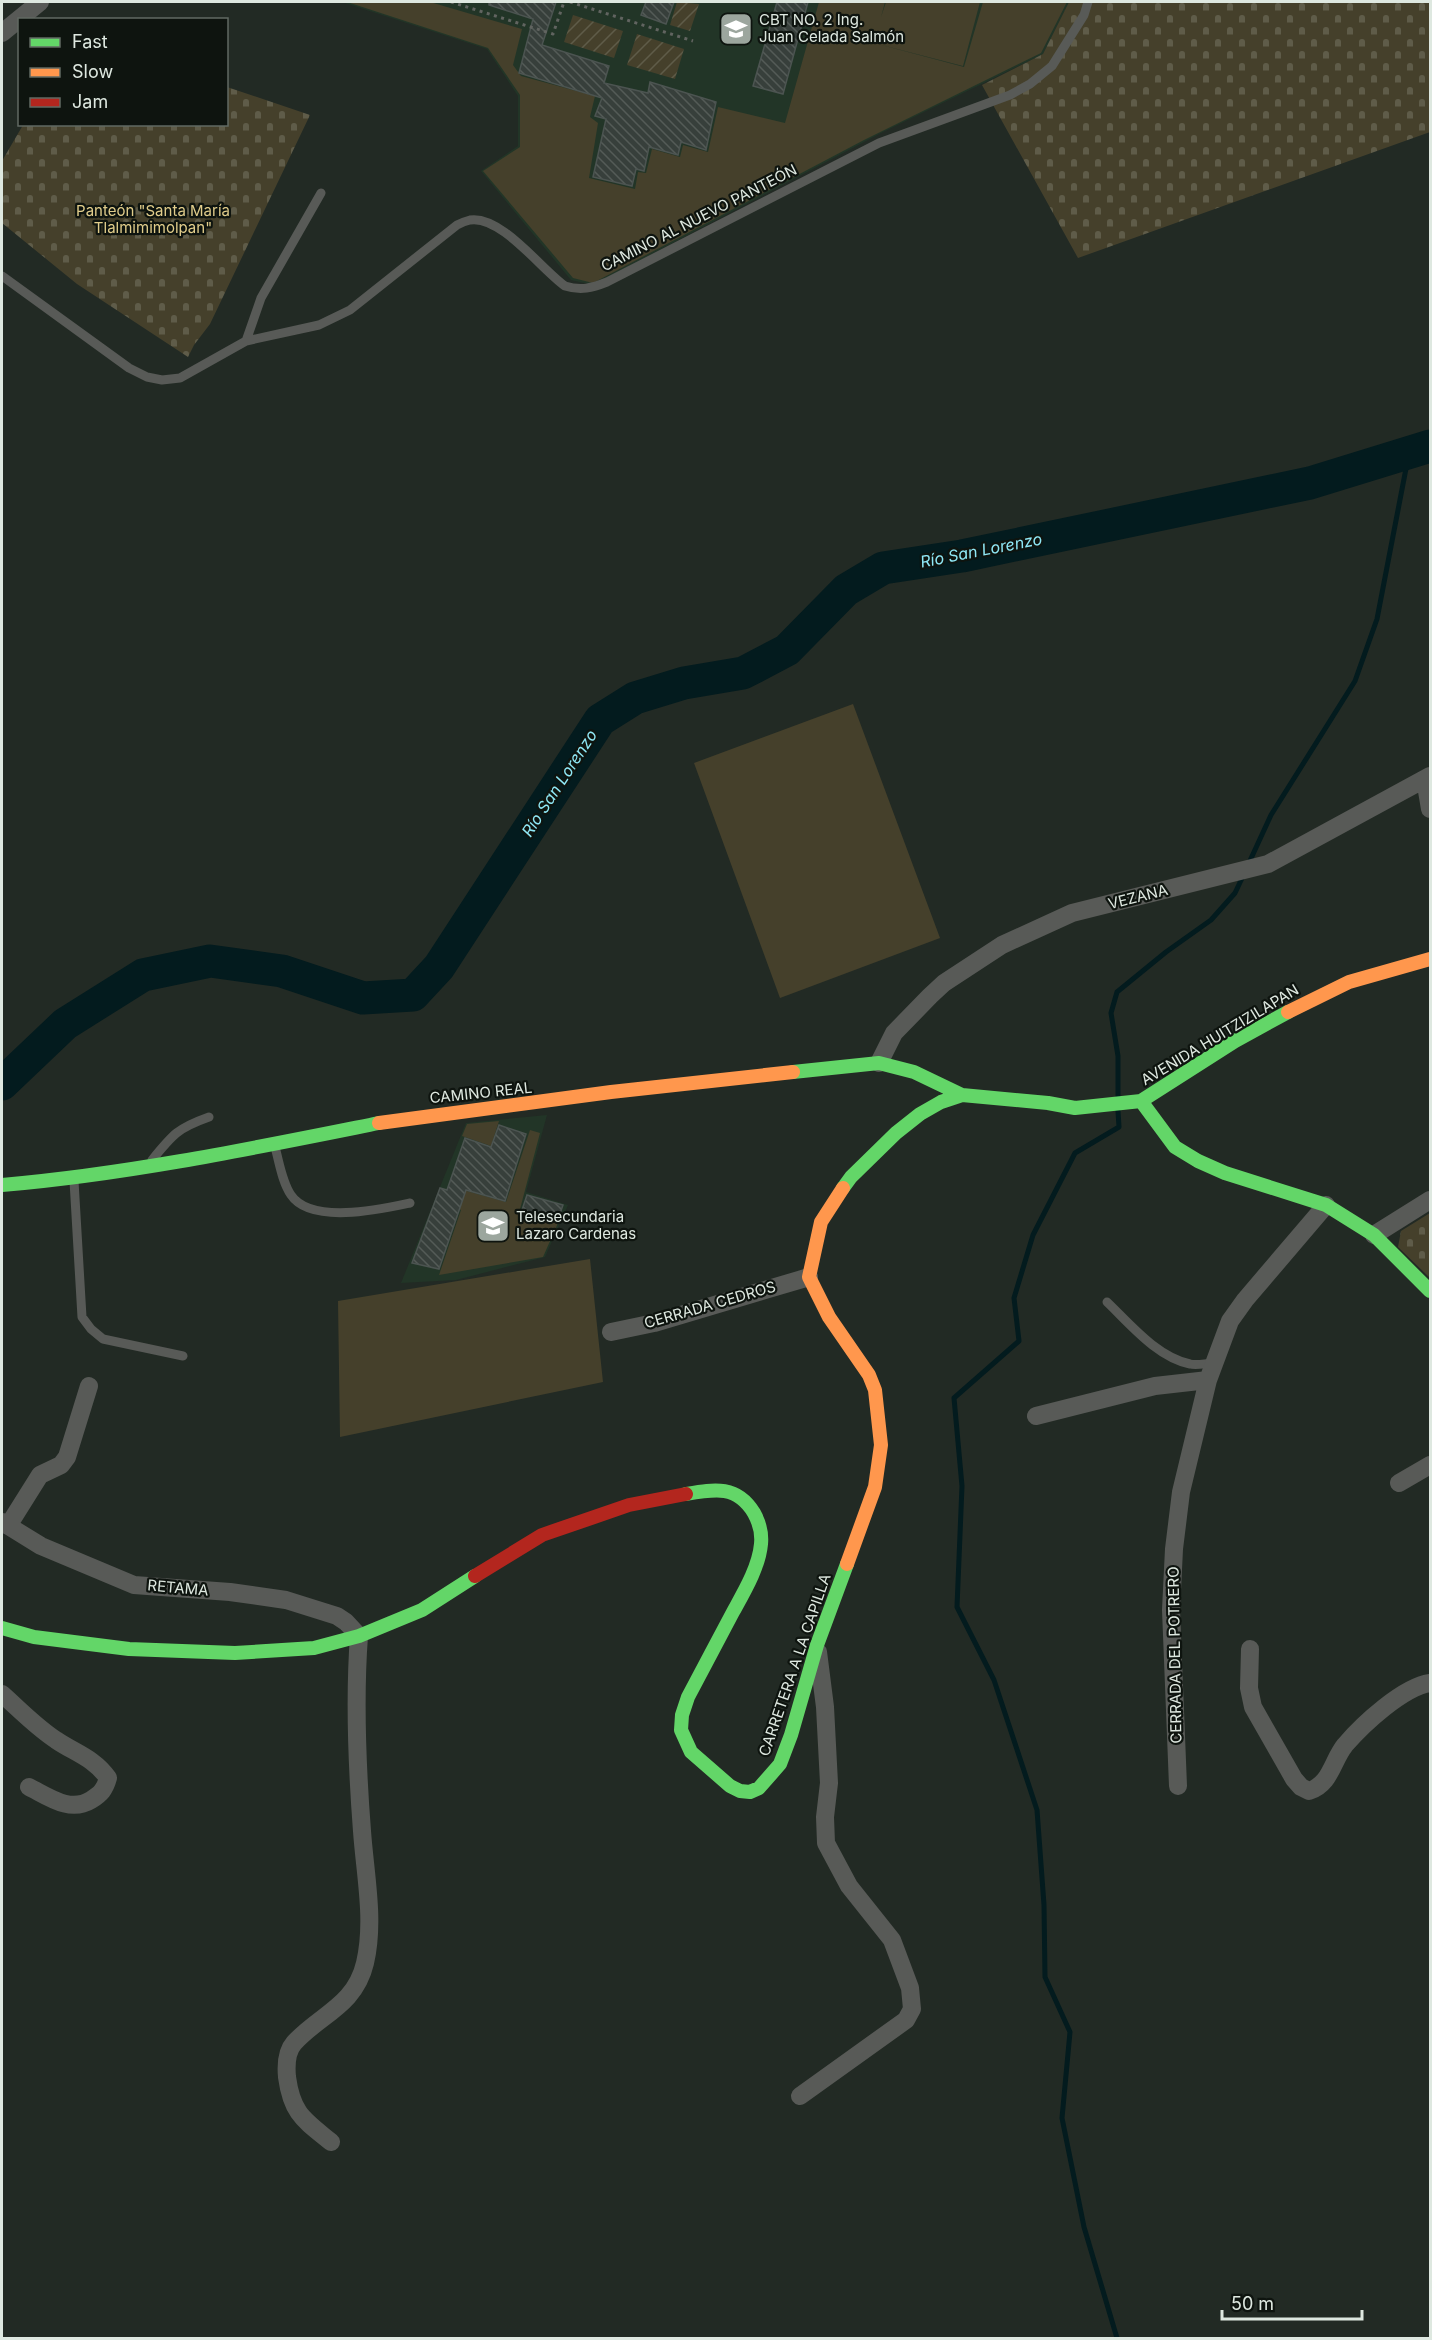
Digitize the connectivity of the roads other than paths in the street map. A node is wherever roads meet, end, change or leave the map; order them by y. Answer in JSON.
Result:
{"nodes":[{"id":1,"x":40,"y":2,"type":"edge"},
{"id":2,"x":1088,"y":2,"type":"edge"},
{"id":3,"x":20,"y":18,"type":"edge"},
{"id":4,"x":18,"y":20,"type":"edge"},
{"id":5,"x":2,"y":33,"type":"edge"},
{"id":6,"x":321,"y":193,"type":"dead end"},
{"id":7,"x":2,"y":276,"type":"edge"},
{"id":8,"x":246,"y":341,"type":"junction"},
{"id":9,"x":1428,"y":778,"type":"edge"},
{"id":10,"x":1431,"y":810,"type":"edge"},
{"id":11,"x":1431,"y":959,"type":"edge"},
{"id":12,"x":879,"y":1063,"type":"junction"},
{"id":13,"x":962,"y":1095,"type":"junction"},
{"id":14,"x":1134,"y":1102,"type":"junction"},
{"id":15,"x":209,"y":1117,"type":"dead end"},
{"id":16,"x":274,"y":1144,"type":"junction"},
{"id":17,"x":147,"y":1166,"type":"junction"},
{"id":18,"x":74,"y":1179,"type":"junction"},
{"id":19,"x":2,"y":1185,"type":"edge"},
{"id":20,"x":1431,"y":1200,"type":"edge"},
{"id":21,"x":410,"y":1203,"type":"dead end"},
{"id":22,"x":1326,"y":1205,"type":"junction"},
{"id":23,"x":1374,"y":1235,"type":"junction"},
{"id":24,"x":809,"y":1277,"type":"junction"},
{"id":25,"x":1431,"y":1291,"type":"edge"},
{"id":26,"x":1107,"y":1302,"type":"dead end"},
{"id":27,"x":611,"y":1332,"type":"dead end"},
{"id":28,"x":183,"y":1356,"type":"dead end"},
{"id":29,"x":1211,"y":1371,"type":"junction"},
{"id":30,"x":89,"y":1386,"type":"dead end"},
{"id":31,"x":1036,"y":1416,"type":"dead end"},
{"id":32,"x":1431,"y":1465,"type":"edge"},
{"id":33,"x":1399,"y":1483,"type":"dead end"},
{"id":34,"x":5,"y":1524,"type":"edge"},
{"id":35,"x":2,"y":1628,"type":"edge"},
{"id":36,"x":358,"y":1636,"type":"junction"},
{"id":37,"x":817,"y":1645,"type":"junction"},
{"id":38,"x":1250,"y":1649,"type":"dead end"},
{"id":39,"x":1431,"y":1683,"type":"edge"},
{"id":40,"x":2,"y":1694,"type":"edge"},
{"id":41,"x":1178,"y":1786,"type":"dead end"},
{"id":42,"x":29,"y":1787,"type":"dead end"},
{"id":43,"x":800,"y":2096,"type":"dead end"},
{"id":44,"x":331,"y":2142,"type":"dead end"}],
"edges":[{"from":1,"to":3,"type":"street"},
{"from":2,"to":8,"type":"lane","name":"CAMINO AL NUEVO PANTEÓN"},
{"from":4,"to":5,"type":"street"},
{"from":6,"to":8,"type":"lane"},
{"from":7,"to":8,"type":"lane","name":"CAMINO AL NUEVO PANTEÓN"},
{"from":9,"to":10,"type":"street"},
{"from":9,"to":12,"type":"street","name":"VEZANA"},
{"from":11,"to":14,"type":"street","name":"AVENIDA HUITZIZILAPAN"},
{"from":12,"to":13,"type":"street","name":"CAMINO REAL"},
{"from":12,"to":16,"type":"street","name":"CAMINO REAL"},
{"from":13,"to":14,"type":"street"},
{"from":13,"to":24,"type":"street"},
{"from":14,"to":22,"type":"street"},
{"from":15,"to":17,"type":"lane"},
{"from":16,"to":17,"type":"street","name":"CAMINO REAL"},
{"from":16,"to":21,"type":"lane"},
{"from":17,"to":18,"type":"street","name":"CAMINO REAL"},
{"from":18,"to":19,"type":"street","name":"CAMINO REAL"},
{"from":18,"to":28,"type":"lane"},
{"from":20,"to":23,"type":"street"},
{"from":22,"to":23,"type":"street"},
{"from":22,"to":29,"type":"street","name":"CERRADA DEL POTRERO"},
{"from":23,"to":25,"type":"street"},
{"from":24,"to":27,"type":"street","name":"CERRADA CEDROS"},
{"from":24,"to":37,"type":"street","name":"CARRETERA A LA CAPILLA"},
{"from":26,"to":29,"type":"lane"},
{"from":29,"to":31,"type":"street"},
{"from":29,"to":41,"type":"street","name":"CERRADA DEL POTRERO"},
{"from":30,"to":34,"type":"street"},
{"from":32,"to":33,"type":"street"},
{"from":34,"to":36,"type":"street","name":"RETAMA"},
{"from":35,"to":36,"type":"street","name":"CARRETERA A LA CAPILLA"},
{"from":36,"to":37,"type":"street","name":"CARRETERA A LA CAPILLA"},
{"from":36,"to":44,"type":"street"},
{"from":37,"to":43,"type":"street"},
{"from":38,"to":39,"type":"street"},
{"from":40,"to":42,"type":"street"}]}
